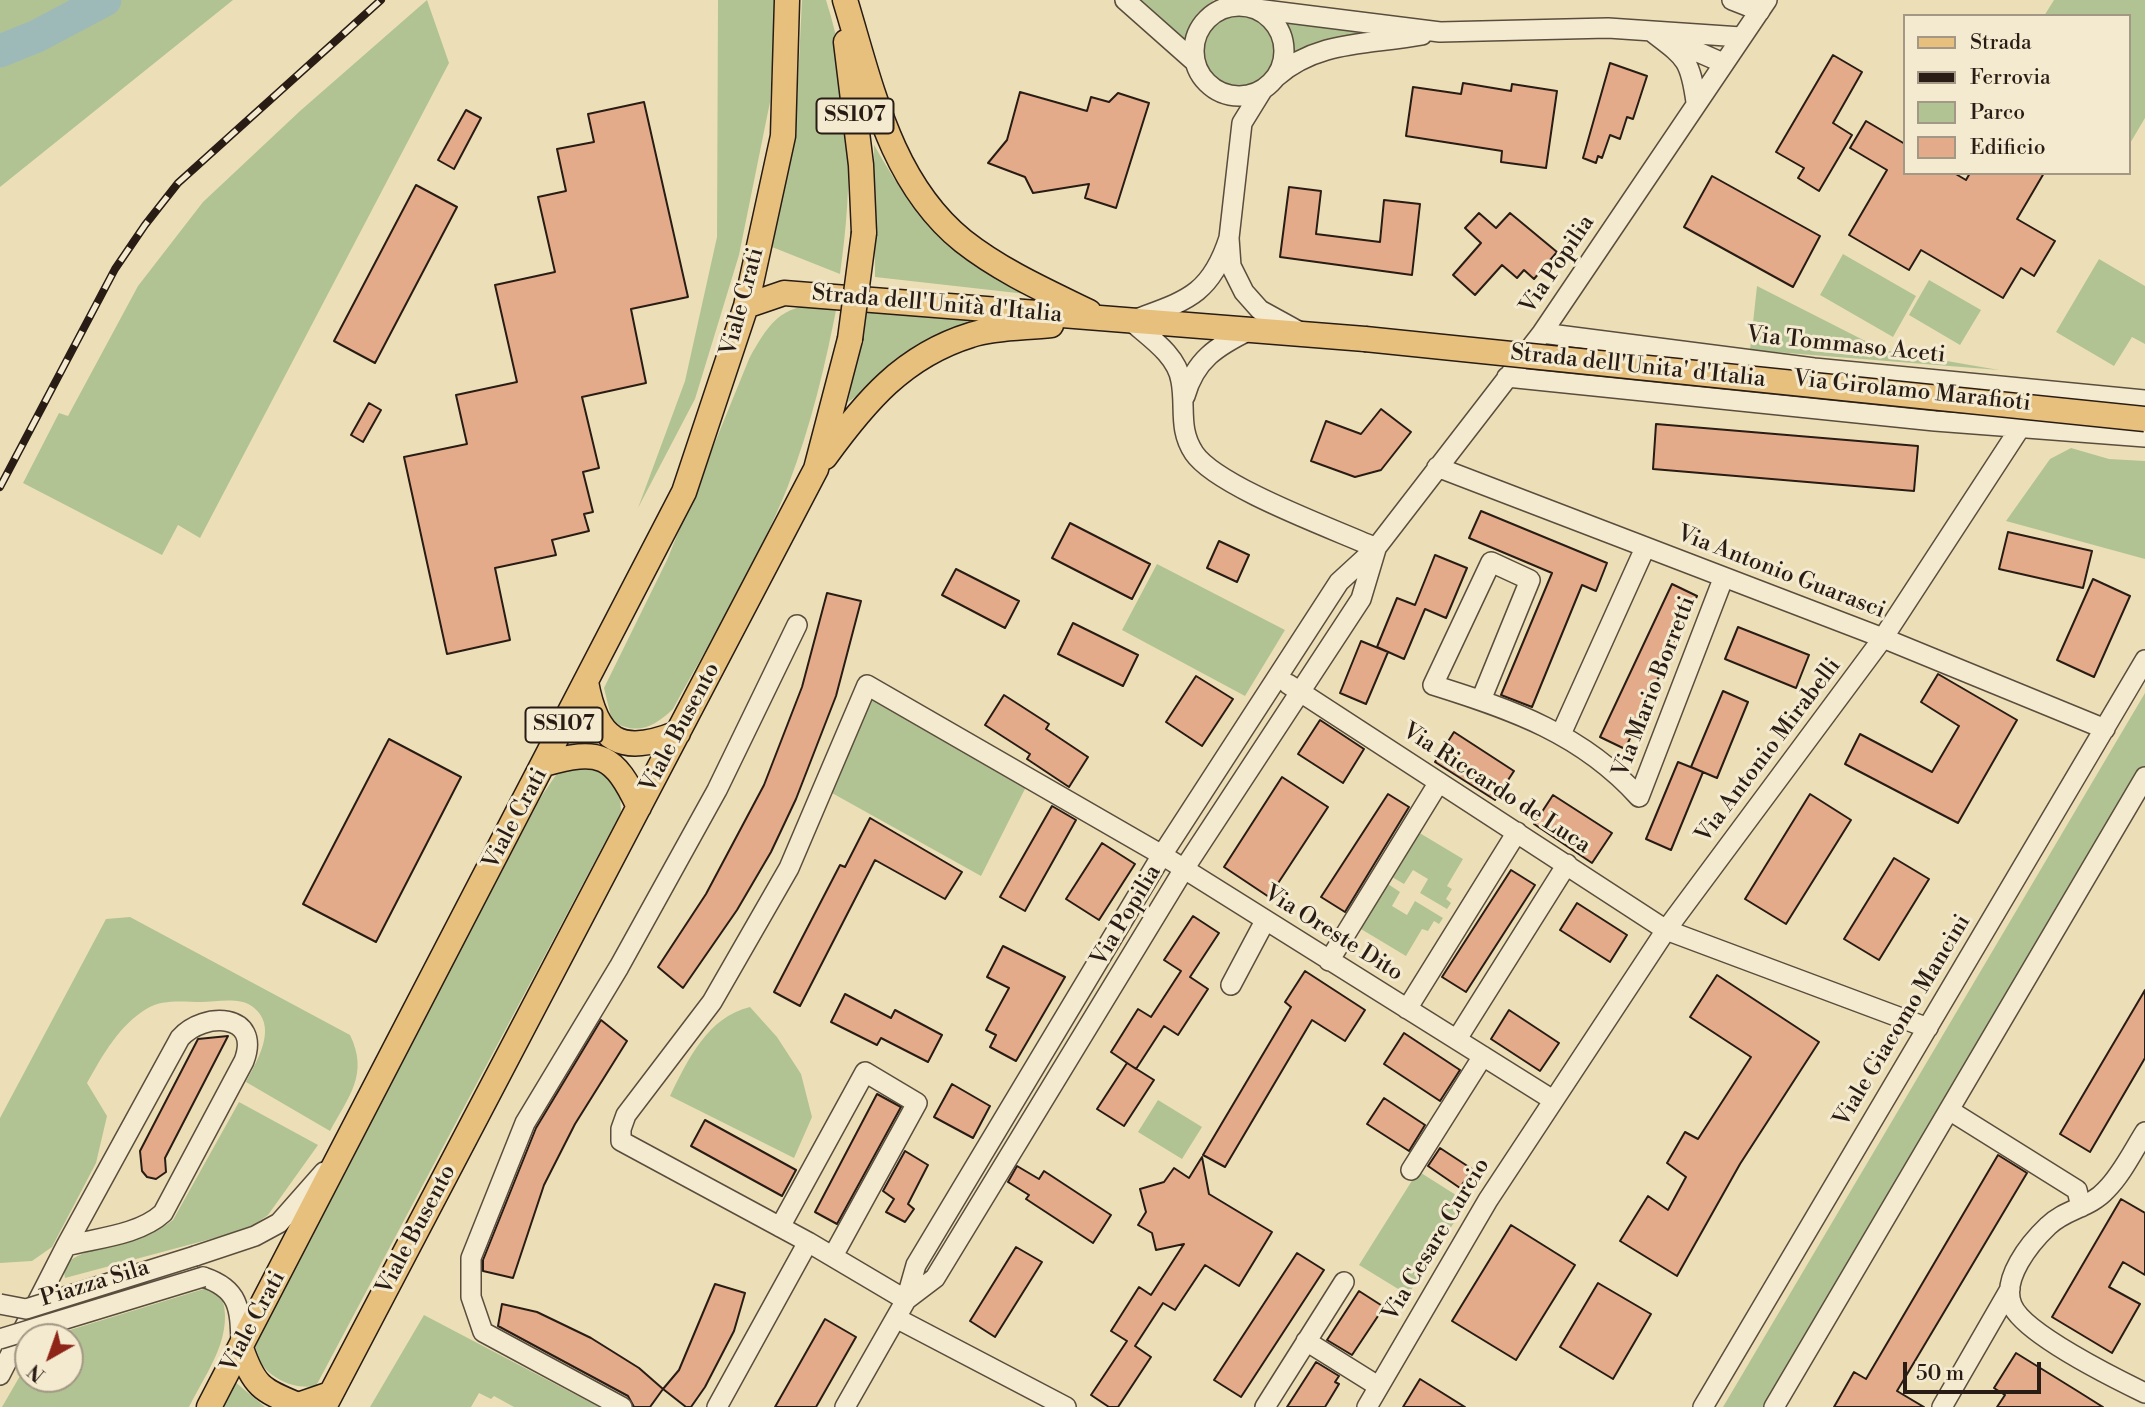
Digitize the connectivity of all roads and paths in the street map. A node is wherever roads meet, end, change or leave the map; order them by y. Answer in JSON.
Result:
{"nodes":[{"id":1,"x":787,"y":0,"type":"edge"},
{"id":2,"x":840,"y":0,"type":"edge"},
{"id":3,"x":845,"y":0,"type":"edge"},
{"id":4,"x":1125,"y":0,"type":"edge"},
{"id":5,"x":1732,"y":0,"type":"edge"},
{"id":6,"x":1244,"y":5,"type":"edge"},
{"id":7,"x":1763,"y":5,"type":"edge"},
{"id":8,"x":1440,"y":32,"type":"junction"},
{"id":9,"x":1651,"y":32,"type":"junction"},
{"id":10,"x":1741,"y":37,"type":"junction"},
{"id":11,"x":1195,"y":62,"type":"junction"},
{"id":12,"x":1723,"y":64,"type":"junction"},
{"id":13,"x":1269,"y":84,"type":"junction"},
{"id":14,"x":1227,"y":94,"type":"junction"},
{"id":15,"x":1696,"y":102,"type":"junction"},
{"id":16,"x":1241,"y":123,"type":"junction"},
{"id":17,"x":1229,"y":238,"type":"junction"},
{"id":18,"x":746,"y":306,"type":"junction"},
{"id":19,"x":1102,"y":319,"type":"junction"},
{"id":20,"x":1130,"y":321,"type":"junction"},
{"id":21,"x":1250,"y":330,"type":"junction"},
{"id":22,"x":1542,"y":333,"type":"junction"},
{"id":23,"x":1304,"y":334,"type":"junction"},
{"id":24,"x":1507,"y":377,"type":"junction"},
{"id":25,"x":2145,"y":400,"type":"edge"},
{"id":26,"x":1181,"y":407,"type":"junction"},
{"id":27,"x":2145,"y":419,"type":"edge"},
{"id":28,"x":2020,"y":428,"type":"junction"},
{"id":29,"x":2145,"y":437,"type":"edge"},
{"id":30,"x":1437,"y":467,"type":"junction"},
{"id":31,"x":816,"y":469,"type":"junction"},
{"id":32,"x":1376,"y":548,"type":"junction"},
{"id":33,"x":1645,"y":548,"type":"junction"},
{"id":34,"x":1723,"y":579,"type":"junction"},
{"id":35,"x":797,"y":625,"type":"dead end"},
{"id":36,"x":1883,"y":638,"type":"junction"},
{"id":37,"x":2145,"y":660,"type":"edge"},
{"id":38,"x":1276,"y":677,"type":"junction"},
{"id":39,"x":586,"y":682,"type":"junction"},
{"id":40,"x":1300,"y":691,"type":"junction"},
{"id":41,"x":1481,"y":700,"type":"junction"},
{"id":42,"x":2105,"y":729,"type":"junction"},
{"id":43,"x":678,"y":733,"type":"junction"},
{"id":44,"x":1561,"y":734,"type":"junction"},
{"id":45,"x":544,"y":764,"type":"junction"},
{"id":46,"x":2145,"y":776,"type":"edge"},
{"id":47,"x":1439,"y":782,"type":"junction"},
{"id":48,"x":639,"y":807,"type":"junction"},
{"id":49,"x":1517,"y":832,"type":"junction"},
{"id":50,"x":1162,"y":855,"type":"junction"},
{"id":51,"x":1567,"y":864,"type":"junction"},
{"id":52,"x":1184,"y":869,"type":"junction"},
{"id":53,"x":1265,"y":921,"type":"junction"},
{"id":54,"x":1666,"y":930,"type":"junction"},
{"id":55,"x":1329,"y":961,"type":"junction"},
{"id":56,"x":1231,"y":985,"type":"dead end"},
{"id":57,"x":1407,"y":1009,"type":"junction"},
{"id":58,"x":1928,"y":1028,"type":"junction"},
{"id":59,"x":1457,"y":1039,"type":"junction"},
{"id":60,"x":1483,"y":1056,"type":"junction"},
{"id":61,"x":1553,"y":1100,"type":"junction"},
{"id":62,"x":1949,"y":1111,"type":"junction"},
{"id":63,"x":2145,"y":1132,"type":"edge"},
{"id":64,"x":345,"y":1147,"type":"junction"},
{"id":65,"x":1411,"y":1170,"type":"dead end"},
{"id":66,"x":2081,"y":1206,"type":"junction"},
{"id":67,"x":780,"y":1227,"type":"junction"},
{"id":68,"x":808,"y":1242,"type":"junction"},
{"id":69,"x":66,"y":1246,"type":"junction"},
{"id":70,"x":833,"y":1256,"type":"junction"},
{"id":71,"x":1344,"y":1282,"type":"dead end"},
{"id":72,"x":2010,"y":1289,"type":"junction"},
{"id":73,"x":906,"y":1300,"type":"junction"},
{"id":74,"x":0,"y":1304,"type":"edge"},
{"id":75,"x":896,"y":1318,"type":"junction"},
{"id":76,"x":0,"y":1339,"type":"edge"},
{"id":77,"x":1306,"y":1341,"type":"junction"},
{"id":78,"x":241,"y":1348,"type":"junction"},
{"id":79,"x":0,"y":1375,"type":"edge"},
{"id":80,"x":1378,"y":1386,"type":"junction"},
{"id":81,"x":2145,"y":1392,"type":"edge"},
{"id":82,"x":327,"y":1401,"type":"edge"},
{"id":83,"x":209,"y":1407,"type":"edge"},
{"id":84,"x":622,"y":1407,"type":"edge"},
{"id":85,"x":717,"y":1407,"type":"edge"},
{"id":86,"x":845,"y":1407,"type":"edge"},
{"id":87,"x":1066,"y":1407,"type":"edge"},
{"id":88,"x":1265,"y":1407,"type":"edge"},
{"id":89,"x":1367,"y":1407,"type":"edge"},
{"id":90,"x":1703,"y":1407,"type":"edge"},
{"id":91,"x":1774,"y":1407,"type":"edge"},
{"id":92,"x":1942,"y":1407,"type":"edge"}],
"edges":[{"from":1,"to":18,"type":"main road","name":"Viale Crati","number":"SS107"},
{"from":2,"to":31,"type":"main road","name":"Viale Busento","number":"SS107","bridge":true},
{"from":3,"to":19,"type":"main road"},
{"from":4,"to":11,"type":"street"},
{"from":5,"to":7,"type":"street"},
{"from":6,"to":8,"type":"street"},
{"from":6,"to":11,"type":"street"},
{"from":6,"to":13,"type":"street"},
{"from":7,"to":10,"type":"street","name":"Via Popilia"},
{"from":8,"to":9,"type":"street"},
{"from":8,"to":13,"type":"street"},
{"from":9,"to":10,"type":"street"},
{"from":9,"to":12,"type":"street"},
{"from":9,"to":15,"type":"street"},
{"from":10,"to":12,"type":"street","name":"Via Popilia"},
{"from":11,"to":14,"type":"street"},
{"from":12,"to":15,"type":"street","name":"Via Popilia"},
{"from":13,"to":14,"type":"street"},
{"from":13,"to":16,"type":"street"},
{"from":14,"to":16,"type":"street"},
{"from":15,"to":22,"type":"street","name":"Via Popilia"},
{"from":16,"to":17,"type":"street"},
{"from":17,"to":20,"type":"street"},
{"from":17,"to":23,"type":"street"},
{"from":18,"to":19,"type":"main road","name":"Strada dell'Unità d'Italia"},
{"from":18,"to":39,"type":"main road","name":"Viale Crati","number":"SS107"},
{"from":19,"to":20,"type":"main road","name":"Strada dell'Unità d'Italia"},
{"from":19,"to":31,"type":"main road"},
{"from":20,"to":21,"type":"main road","name":"Strada dell'Unita' d'Italia"},
{"from":20,"to":26,"type":"street"},
{"from":21,"to":23,"type":"main road","name":"Strada dell'Unita' d'Italia"},
{"from":21,"to":26,"type":"street"},
{"from":22,"to":24,"type":"street","name":"Via Popilia"},
{"from":22,"to":25,"type":"street","name":"Via Tommaso Aceti"},
{"from":23,"to":27,"type":"main road","name":"Strada dell'Unita' d'Italia","bridge":true},
{"from":24,"to":28,"type":"street","name":"Via Girolamo Marafioti"},
{"from":24,"to":30,"type":"street","name":"Via Popilia"},
{"from":26,"to":32,"type":"street"},
{"from":28,"to":29,"type":"street","name":"Via Girolamo Marafioti"},
{"from":28,"to":36,"type":"street","name":"Via Antonio Mirabelli"},
{"from":30,"to":32,"type":"street","name":"Via Popilia"},
{"from":30,"to":33,"type":"street","name":"Via Antonio Guarasci"},
{"from":31,"to":43,"type":"main road","name":"Viale Busento","number":"SS107"},
{"from":32,"to":38,"type":"street","name":"Via Popilia"},
{"from":32,"to":40,"type":"street","name":"Via Popilia"},
{"from":33,"to":34,"type":"street","name":"Via Antonio Guarasci"},
{"from":33,"to":44,"type":"street"},
{"from":34,"to":36,"type":"street","name":"Via Antonio Guarasci"},
{"from":34,"to":44,"type":"street","name":"Via Mario Borretti"},
{"from":35,"to":84,"type":"street"},
{"from":36,"to":42,"type":"street","name":"Via Antonio Guarasci"},
{"from":36,"to":54,"type":"street","name":"Via Antonio Mirabelli"},
{"from":37,"to":42,"type":"street","name":"Viale Giacomo Mancini"},
{"from":38,"to":40,"type":"street","name":"Via Riccardo de Luca"},
{"from":38,"to":50,"type":"street","name":"Via Popilia"},
{"from":39,"to":43,"type":"main road"},
{"from":39,"to":45,"type":"main road","name":"Viale Crati","number":"SS107"},
{"from":40,"to":47,"type":"street","name":"Via Riccardo de Luca"},
{"from":40,"to":52,"type":"street","name":"Via Popilia"},
{"from":41,"to":41,"type":"street","name":"Via Mario Borretti"},
{"from":41,"to":44,"type":"street","name":"Via Mario Borretti"},
{"from":42,"to":58,"type":"street","name":"Viale Giacomo Mancini"},
{"from":43,"to":48,"type":"main road","name":"Viale Busento","number":"SS107"},
{"from":45,"to":48,"type":"main road"},
{"from":45,"to":64,"type":"main road","name":"Viale Crati","number":"SS107"},
{"from":46,"to":62,"type":"street"},
{"from":47,"to":49,"type":"street","name":"Via Riccardo de Luca"},
{"from":47,"to":55,"type":"street"},
{"from":48,"to":82,"type":"main road","name":"Viale Busento","number":"SS107"},
{"from":49,"to":51,"type":"street","name":"Via Riccardo de Luca"},
{"from":49,"to":57,"type":"street"},
{"from":50,"to":52,"type":"street","name":"Via Oreste Dito"},
{"from":50,"to":67,"type":"street","name":"Via Oreste Dito"},
{"from":50,"to":73,"type":"street","name":"Via Popilia"},
{"from":51,"to":54,"type":"street","name":"Via Riccardo de Luca"},
{"from":51,"to":59,"type":"street"},
{"from":52,"to":53,"type":"street","name":"Via Oreste Dito"},
{"from":52,"to":73,"type":"street","name":"Via Popilia"},
{"from":53,"to":55,"type":"street","name":"Via Oreste Dito"},
{"from":53,"to":56,"type":"street"},
{"from":54,"to":58,"type":"street","name":"Via Riccardo de Luca"},
{"from":54,"to":61,"type":"street","name":"Via Antonio Mirabelli"},
{"from":55,"to":57,"type":"street","name":"Via Oreste Dito"},
{"from":57,"to":59,"type":"street","name":"Via Oreste Dito"},
{"from":58,"to":90,"type":"street","name":"Viale Giacomo Mancini"},
{"from":59,"to":60,"type":"street","name":"Via Oreste Dito"},
{"from":60,"to":61,"type":"street","name":"Via Oreste Dito"},
{"from":60,"to":65,"type":"street"},
{"from":61,"to":80,"type":"street","name":"Via Cesare Curcio"},
{"from":62,"to":66,"type":"street"},
{"from":62,"to":91,"type":"street"},
{"from":63,"to":66,"type":"street"},
{"from":64,"to":74,"type":"street","name":"Piazza Sila","bridge":true},
{"from":64,"to":78,"type":"main road","name":"Viale Crati","number":"SS107"},
{"from":66,"to":72,"type":"street"},
{"from":67,"to":68,"type":"street"},
{"from":67,"to":70,"type":"street"},
{"from":68,"to":70,"type":"street"},
{"from":68,"to":85,"type":"street"},
{"from":69,"to":69,"type":"street"},
{"from":69,"to":79,"type":"street"},
{"from":70,"to":73,"type":"street"},
{"from":71,"to":77,"type":"street"},
{"from":72,"to":81,"type":"street"},
{"from":72,"to":92,"type":"street"},
{"from":73,"to":75,"type":"street","name":"Via Popilia"},
{"from":75,"to":86,"type":"street","name":"Via Popilia"},
{"from":75,"to":87,"type":"street"},
{"from":76,"to":78,"type":"street","name":"Piazza Sila","bridge":true},
{"from":77,"to":80,"type":"street"},
{"from":77,"to":88,"type":"street"},
{"from":78,"to":82,"type":"main road"},
{"from":78,"to":83,"type":"main road","name":"Viale Crati","number":"SS107"},
{"from":80,"to":89,"type":"street","name":"Via Cesare Curcio"}]}
